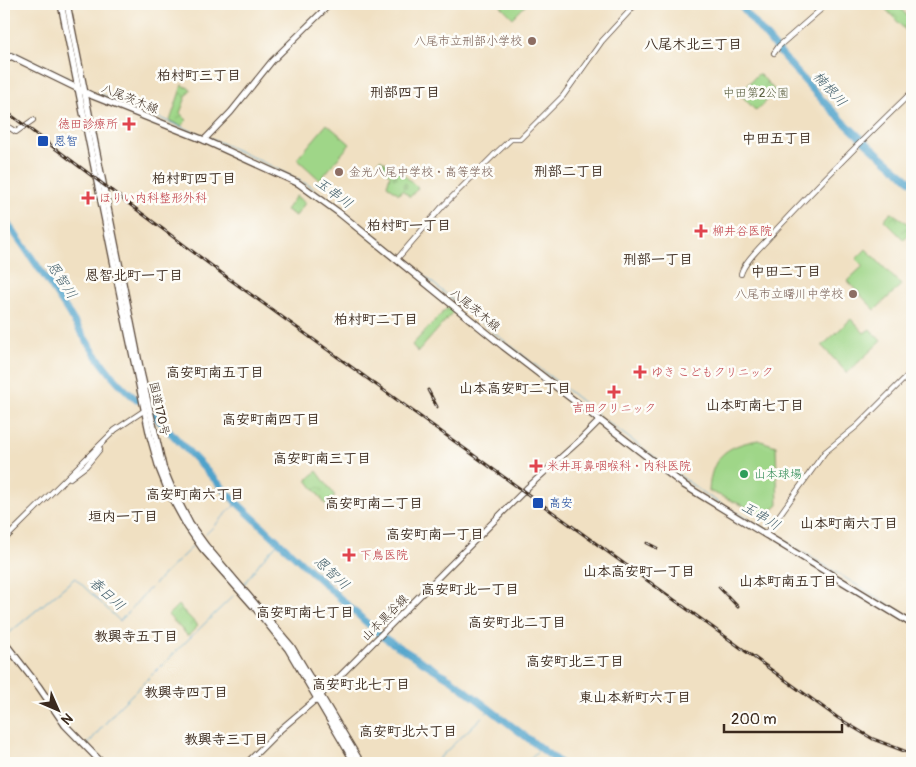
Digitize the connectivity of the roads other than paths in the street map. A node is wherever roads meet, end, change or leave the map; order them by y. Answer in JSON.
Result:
{"nodes":[{"id":1,"x":61,"y":4,"type":"edge"},
{"id":2,"x":68,"y":4,"type":"edge"},
{"id":3,"x":330,"y":4,"type":"edge"},
{"id":4,"x":636,"y":4,"type":"edge"},
{"id":5,"x":827,"y":4,"type":"edge"},
{"id":6,"x":4,"y":53,"type":"edge"},
{"id":7,"x":774,"y":53,"type":"dead end"},
{"id":8,"x":11,"y":56,"type":"junction"},
{"id":9,"x":4,"y":61,"type":"edge"},
{"id":10,"x":78,"y":88,"type":"junction"},
{"id":11,"x":85,"y":92,"type":"junction"},
{"id":12,"x":912,"y":92,"type":"edge"},
{"id":13,"x":33,"y":120,"type":"dead end"},
{"id":14,"x":4,"y":124,"type":"edge"},
{"id":15,"x":204,"y":140,"type":"junction"},
{"id":16,"x":399,"y":257,"type":"junction"},
{"id":17,"x":741,"y":274,"type":"dead end"},
{"id":18,"x":912,"y":371,"type":"edge"},
{"id":19,"x":145,"y":411,"type":"junction"},
{"id":20,"x":599,"y":421,"type":"junction"},
{"id":21,"x":767,"y":533,"type":"junction"},
{"id":22,"x":4,"y":540,"type":"edge"},
{"id":23,"x":912,"y":624,"type":"edge"},
{"id":24,"x":4,"y":642,"type":"edge"},
{"id":25,"x":319,"y":697,"type":"junction"},
{"id":26,"x":102,"y":763,"type":"edge"},
{"id":27,"x":247,"y":763,"type":"edge"},
{"id":28,"x":355,"y":763,"type":"edge"},
{"id":29,"x":361,"y":763,"type":"edge"}],
"edges":[{"from":1,"to":10,"type":"main road","name":"国道170号"},
{"from":2,"to":11,"type":"main road","name":"国道170号"},
{"from":3,"to":15,"type":"main road"},
{"from":4,"to":16,"type":"street"},
{"from":5,"to":7,"type":"street"},
{"from":6,"to":8,"type":"street"},
{"from":8,"to":9,"type":"main road"},
{"from":8,"to":10,"type":"main road","name":"八尾茨木線"},
{"from":10,"to":11,"type":"main road","name":"八尾茨木線"},
{"from":10,"to":19,"type":"main road","name":"国道170号"},
{"from":11,"to":15,"type":"main road","name":"八尾茨木線"},
{"from":11,"to":19,"type":"main road","name":"国道170号"},
{"from":12,"to":17,"type":"street"},
{"from":13,"to":14,"type":"street"},
{"from":15,"to":16,"type":"main road","name":"八尾茨木線"},
{"from":16,"to":20,"type":"main road","name":"八尾茨木線"},
{"from":18,"to":21,"type":"street"},
{"from":19,"to":22,"type":"street"},
{"from":19,"to":25,"type":"main road","name":"国道170号"},
{"from":19,"to":25,"type":"main road","name":"国道170号"},
{"from":20,"to":21,"type":"main road","name":"八尾茨木線"},
{"from":20,"to":25,"type":"main road","name":"山本黒谷線"},
{"from":21,"to":23,"type":"main road","name":"八尾茨木線"},
{"from":24,"to":26,"type":"main road"},
{"from":25,"to":27,"type":"main road","name":"山本黒谷線"},
{"from":25,"to":28,"type":"main road","name":"国道170号"},
{"from":25,"to":29,"type":"main road","name":"国道170号"}]}
